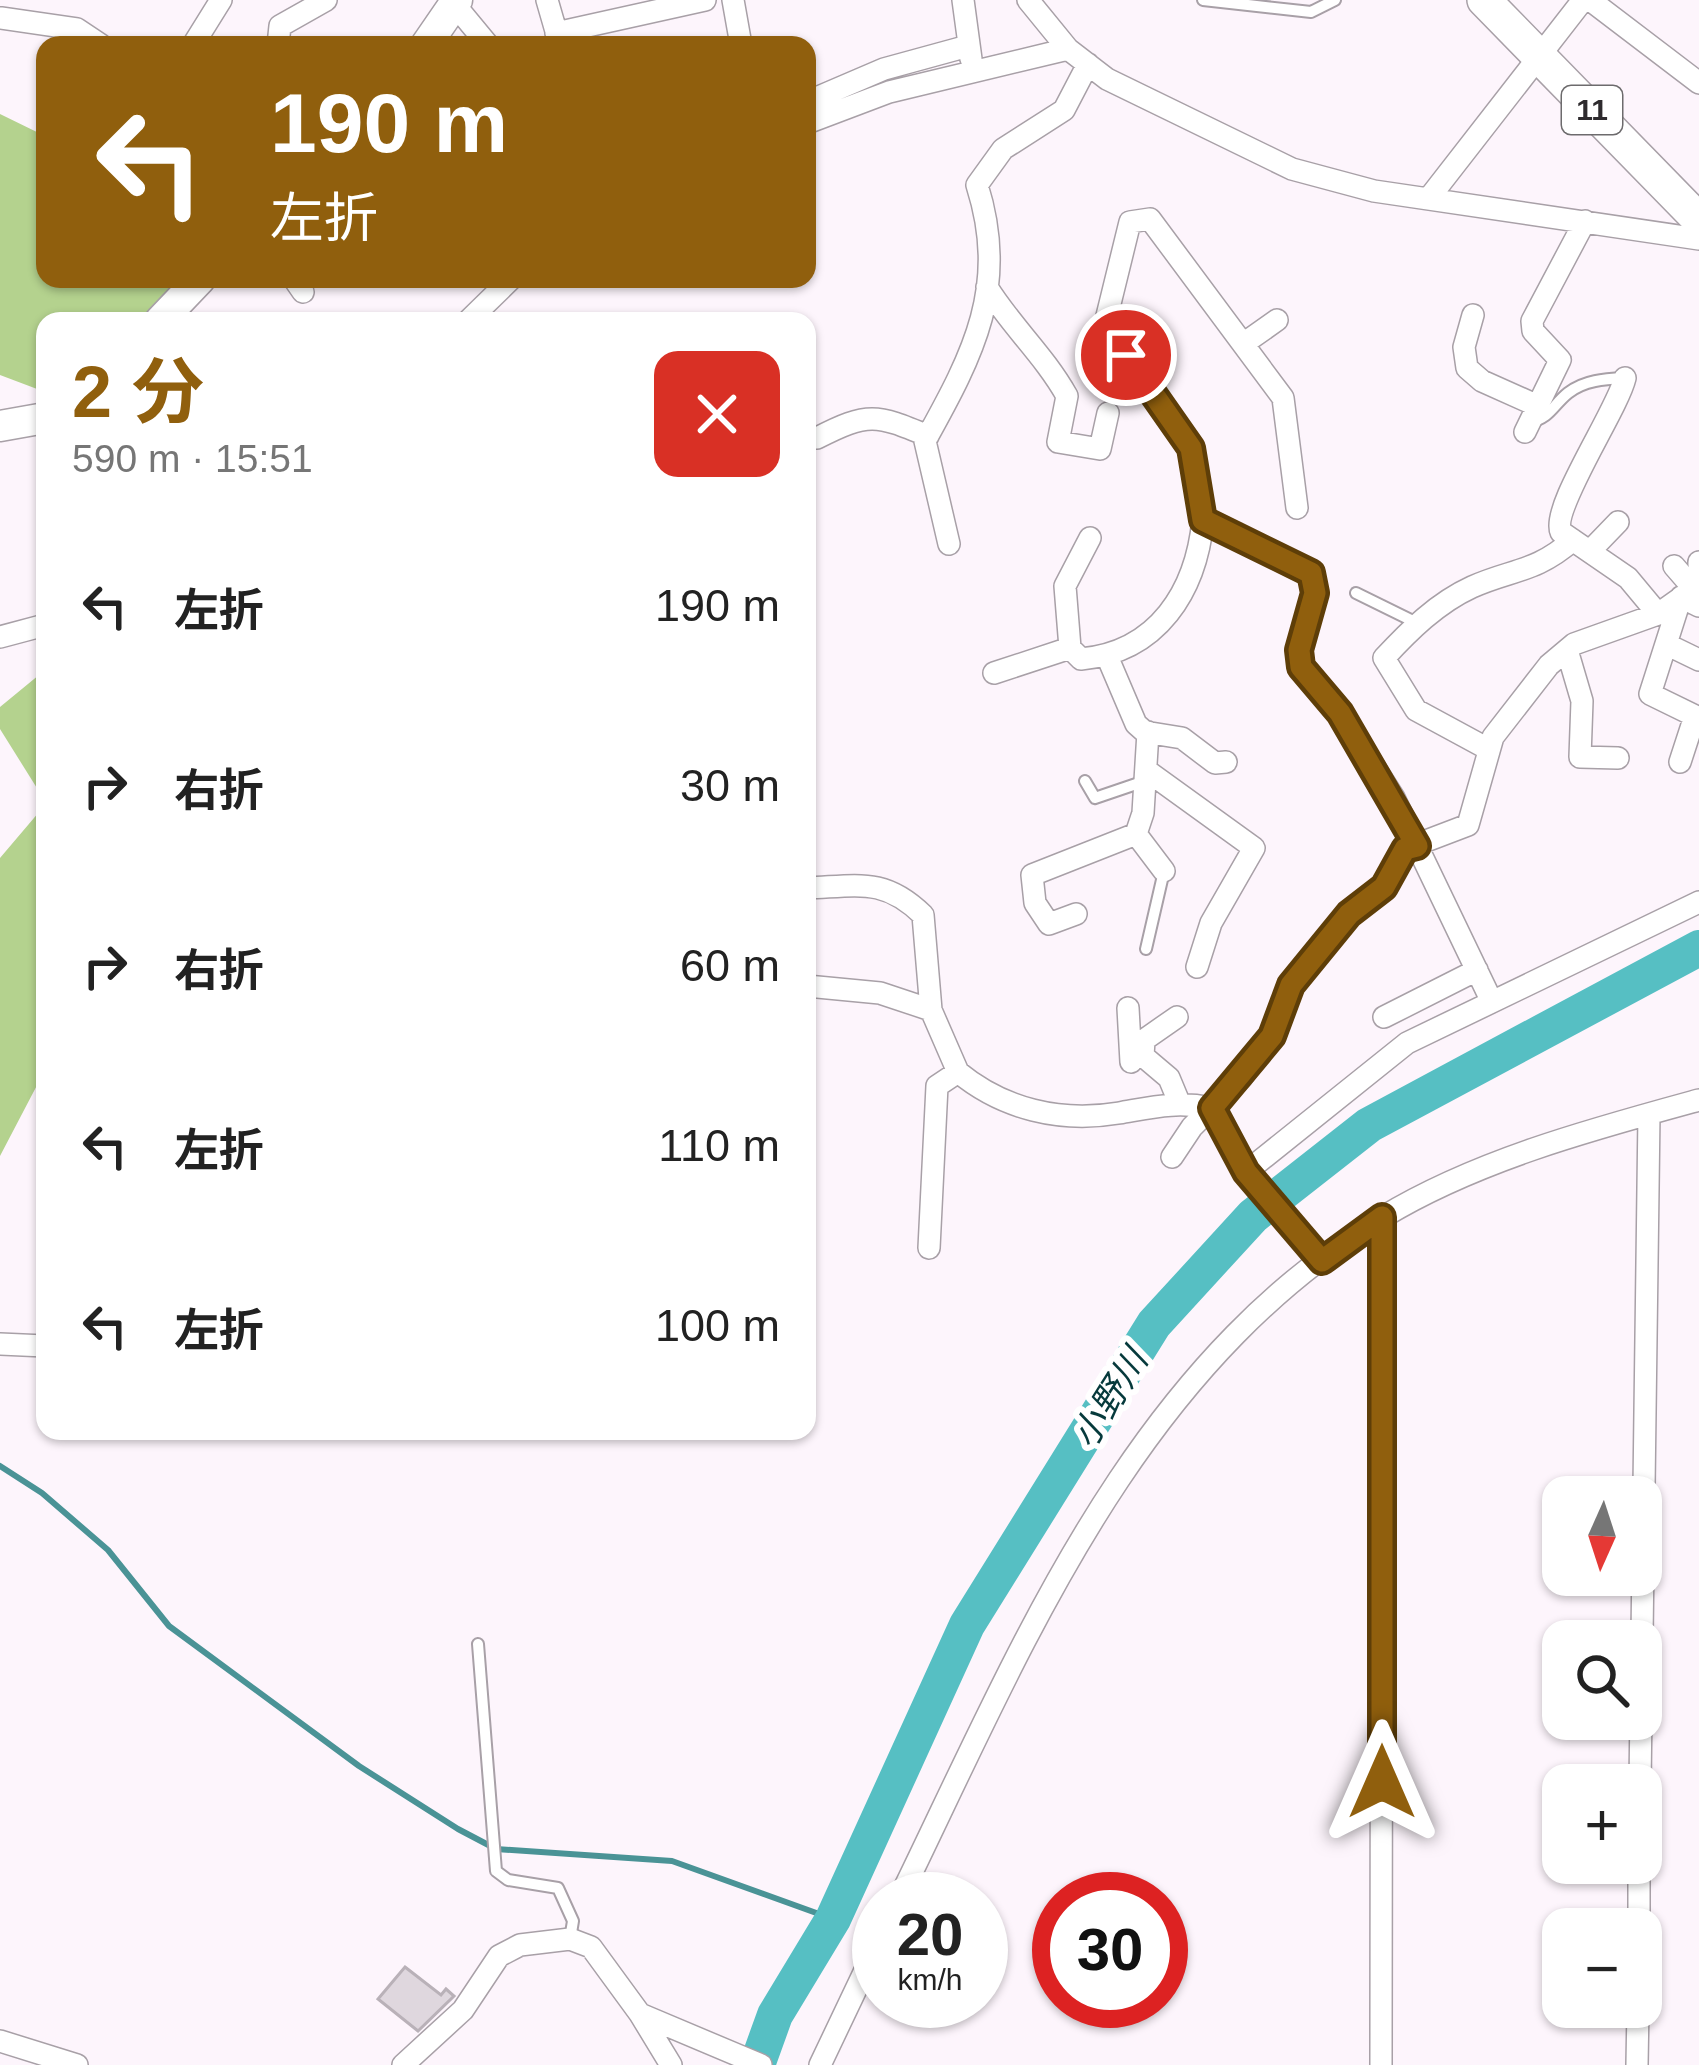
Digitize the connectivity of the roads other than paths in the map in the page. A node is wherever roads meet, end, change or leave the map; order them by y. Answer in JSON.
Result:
{"nodes":[{"id":1,"x":221,"y":0,"type":"edge"},
{"id":2,"x":326,"y":0,"type":"edge"},
{"id":3,"x":547,"y":0,"type":"edge"},
{"id":4,"x":705,"y":0,"type":"edge"},
{"id":5,"x":733,"y":0,"type":"edge"},
{"id":6,"x":963,"y":0,"type":"edge"},
{"id":7,"x":1028,"y":0,"type":"edge"},
{"id":8,"x":1203,"y":0,"type":"edge"},
{"id":9,"x":1335,"y":0,"type":"edge"},
{"id":10,"x":1484,"y":0,"type":"edge"},
{"id":11,"x":1587,"y":0,"type":"edge"},
{"id":12,"x":456,"y":2,"type":"edge"},
{"id":13,"x":2,"y":18,"type":"edge"},
{"id":14,"x":87,"y":36,"type":"edge"},
{"id":15,"x":199,"y":36,"type":"edge"},
{"id":16,"x":279,"y":36,"type":"edge"},
{"id":17,"x":432,"y":36,"type":"edge"},
{"id":18,"x":481,"y":36,"type":"edge"},
{"id":19,"x":557,"y":36,"type":"edge"},
{"id":20,"x":569,"y":36,"type":"edge"},
{"id":21,"x":739,"y":36,"type":"edge"},
{"id":22,"x":968,"y":46,"type":"junction"},
{"id":23,"x":1068,"y":49,"type":"junction"},
{"id":24,"x":1539,"y":55,"type":"junction"},
{"id":25,"x":1088,"y":64,"type":"junction"},
{"id":26,"x":975,"y":71,"type":"junction"},
{"id":27,"x":1699,"y":83,"type":"edge"},
{"id":28,"x":816,"y":98,"type":"edge"},
{"id":29,"x":816,"y":120,"type":"edge"},
{"id":30,"x":1429,"y":198,"type":"junction"},
{"id":31,"x":1699,"y":220,"type":"edge"},
{"id":32,"x":1585,"y":221,"type":"junction"},
{"id":33,"x":1699,"y":239,"type":"edge"},
{"id":34,"x":986,"y":287,"type":"junction"},
{"id":35,"x":191,"y":288,"type":"edge"},
{"id":36,"x":502,"y":288,"type":"edge"},
{"id":37,"x":169,"y":312,"type":"edge"},
{"id":38,"x":476,"y":312,"type":"edge"},
{"id":39,"x":1473,"y":316,"type":"dead end"},
{"id":40,"x":1277,"y":320,"type":"dead end"},
{"id":41,"x":1243,"y":344,"type":"junction"},
{"id":42,"x":1625,"y":378,"type":"joint"},
{"id":43,"x":1108,"y":413,"type":"dead end"},
{"id":44,"x":36,"y":420,"type":"edge"},
{"id":45,"x":1531,"y":420,"type":"junction"},
{"id":46,"x":0,"y":426,"type":"edge"},
{"id":47,"x":928,"y":436,"type":"junction"},
{"id":48,"x":817,"y":439,"type":"dead end"},
{"id":49,"x":1302,"y":495,"type":"dead end"},
{"id":50,"x":1203,"y":520,"type":"junction"},
{"id":51,"x":1618,"y":522,"type":"dead end"},
{"id":52,"x":1090,"y":538,"type":"dead end"},
{"id":53,"x":950,"y":544,"type":"dead end"},
{"id":54,"x":1582,"y":545,"type":"junction"},
{"id":55,"x":1675,"y":566,"type":"dead end"},
{"id":56,"x":1357,"y":593,"type":"dead end"},
{"id":57,"x":1693,"y":594,"type":"edge"},
{"id":58,"x":1658,"y":614,"type":"junction"},
{"id":59,"x":1417,"y":623,"type":"junction"},
{"id":60,"x":36,"y":628,"type":"edge"},
{"id":61,"x":0,"y":637,"type":"edge"},
{"id":62,"x":1666,"y":644,"type":"junction"},
{"id":63,"x":1070,"y":648,"type":"junction"},
{"id":64,"x":1567,"y":650,"type":"junction"},
{"id":65,"x":1107,"y":656,"type":"junction"},
{"id":66,"x":1699,"y":660,"type":"edge"},
{"id":67,"x":994,"y":673,"type":"dead end"},
{"id":68,"x":1148,"y":732,"type":"junction"},
{"id":69,"x":1488,"y":748,"type":"junction"},
{"id":70,"x":1618,"y":758,"type":"dead end"},
{"id":71,"x":1226,"y":762,"type":"dead end"},
{"id":72,"x":1680,"y":762,"type":"dead end"},
{"id":73,"x":1146,"y":776,"type":"junction"},
{"id":74,"x":1085,"y":781,"type":"dead end"},
{"id":75,"x":1136,"y":834,"type":"junction"},
{"id":76,"x":1417,"y":846,"type":"junction"},
{"id":77,"x":1164,"y":871,"type":"joint"},
{"id":78,"x":816,"y":888,"type":"edge"},
{"id":79,"x":1699,"y":902,"type":"edge"},
{"id":80,"x":1076,"y":914,"type":"dead end"},
{"id":81,"x":1146,"y":949,"type":"dead end"},
{"id":82,"x":1197,"y":967,"type":"dead end"},
{"id":83,"x":1477,"y":970,"type":"junction"},
{"id":84,"x":816,"y":987,"type":"edge"},
{"id":85,"x":1492,"y":1002,"type":"junction"},
{"id":86,"x":1128,"y":1008,"type":"dead end"},
{"id":87,"x":931,"y":1010,"type":"junction"},
{"id":88,"x":1177,"y":1017,"type":"dead end"},
{"id":89,"x":1384,"y":1017,"type":"dead end"},
{"id":90,"x":958,"y":1072,"type":"junction"},
{"id":91,"x":1699,"y":1100,"type":"edge"},
{"id":92,"x":1173,"y":1102,"type":"junction"},
{"id":93,"x":1212,"y":1108,"type":"junction"},
{"id":94,"x":1649,"y":1114,"type":"junction"},
{"id":95,"x":1172,"y":1157,"type":"dead end"},
{"id":96,"x":1248,"y":1175,"type":"junction"},
{"id":97,"x":1382,"y":1217,"type":"junction"},
{"id":98,"x":929,"y":1247,"type":"dead end"},
{"id":99,"x":1318,"y":1256,"type":"junction"},
{"id":100,"x":36,"y":1340,"type":"edge"},
{"id":101,"x":0,"y":1344,"type":"edge"},
{"id":102,"x":478,"y":1644,"type":"dead end"},
{"id":103,"x":1640,"y":1764,"type":"edge"},
{"id":104,"x":912,"y":1872,"type":"edge"},
{"id":105,"x":570,"y":1939,"type":"junction"},
{"id":106,"x":852,"y":1997,"type":"edge"},
{"id":107,"x":640,"y":2014,"type":"junction"},
{"id":108,"x":1638,"y":2028,"type":"edge"},
{"id":109,"x":0,"y":2041,"type":"edge"},
{"id":110,"x":723,"y":2047,"type":"junction"},
{"id":111,"x":77,"y":2065,"type":"edge"},
{"id":112,"x":403,"y":2065,"type":"edge"},
{"id":113,"x":671,"y":2065,"type":"edge"},
{"id":114,"x":704,"y":2065,"type":"edge"},
{"id":115,"x":761,"y":2065,"type":"edge"},
{"id":116,"x":820,"y":2065,"type":"edge"},
{"id":117,"x":1381,"y":2065,"type":"edge"},
{"id":118,"x":1637,"y":2065,"type":"edge"}],
"edges":[{"from":1,"to":15,"type":"street"},
{"from":2,"to":16,"type":"street"},
{"from":3,"to":19,"type":"street"},
{"from":4,"to":20,"type":"street"},
{"from":5,"to":21,"type":"street"},
{"from":6,"to":22,"type":"street"},
{"from":7,"to":23,"type":"street"},
{"from":8,"to":9,"type":"lane"},
{"from":10,"to":24,"type":"main road","number":"11"},
{"from":11,"to":24,"type":"street"},
{"from":11,"to":27,"type":"street"},
{"from":12,"to":17,"type":"street"},
{"from":12,"to":18,"type":"street"},
{"from":13,"to":14,"type":"street"},
{"from":22,"to":26,"type":"street"},
{"from":22,"to":28,"type":"street"},
{"from":23,"to":25,"type":"street"},
{"from":23,"to":26,"type":"street"},
{"from":24,"to":30,"type":"street"},
{"from":24,"to":31,"type":"main road","number":"11"},
{"from":25,"to":30,"type":"street"},
{"from":25,"to":34,"type":"street"},
{"from":26,"to":29,"type":"street"},
{"from":30,"to":32,"type":"street"},
{"from":32,"to":33,"type":"street"},
{"from":32,"to":45,"type":"street"},
{"from":34,"to":43,"type":"street"},
{"from":34,"to":47,"type":"street"},
{"from":35,"to":37,"type":"street"},
{"from":36,"to":38,"type":"street"},
{"from":39,"to":45,"type":"street"},
{"from":40,"to":41,"type":"street"},
{"from":41,"to":49,"type":"street"},
{"from":41,"to":50,"type":"street"},
{"from":42,"to":45,"type":"lane"},
{"from":42,"to":54,"type":"street"},
{"from":44,"to":46,"type":"street"},
{"from":47,"to":48,"type":"street"},
{"from":47,"to":53,"type":"street"},
{"from":50,"to":65,"type":"street"},
{"from":50,"to":76,"type":"street"},
{"from":51,"to":54,"type":"street"},
{"from":52,"to":63,"type":"street"},
{"from":54,"to":58,"type":"street"},
{"from":54,"to":59,"type":"street"},
{"from":55,"to":57,"type":"street"},
{"from":56,"to":59,"type":"lane"},
{"from":57,"to":58,"type":"street"},
{"from":57,"to":62,"type":"street"},
{"from":58,"to":64,"type":"street"},
{"from":59,"to":69,"type":"street"},
{"from":60,"to":61,"type":"street"},
{"from":62,"to":66,"type":"street"},
{"from":62,"to":72,"type":"street"},
{"from":63,"to":65,"type":"street"},
{"from":63,"to":67,"type":"street"},
{"from":64,"to":69,"type":"street"},
{"from":64,"to":70,"type":"street"},
{"from":65,"to":68,"type":"street"},
{"from":68,"to":71,"type":"street"},
{"from":68,"to":73,"type":"street"},
{"from":69,"to":76,"type":"street"},
{"from":73,"to":74,"type":"lane"},
{"from":73,"to":75,"type":"street"},
{"from":73,"to":82,"type":"street"},
{"from":75,"to":77,"type":"street"},
{"from":75,"to":80,"type":"street"},
{"from":76,"to":83,"type":"street"},
{"from":76,"to":93,"type":"street"},
{"from":77,"to":81,"type":"lane"},
{"from":78,"to":87,"type":"street"},
{"from":79,"to":85,"type":"street"},
{"from":83,"to":85,"type":"street"},
{"from":83,"to":89,"type":"street"},
{"from":84,"to":87,"type":"street"},
{"from":85,"to":96,"type":"street"},
{"from":86,"to":92,"type":"street"},
{"from":87,"to":90,"type":"street"},
{"from":88,"to":92,"type":"street"},
{"from":90,"to":92,"type":"street"},
{"from":90,"to":98,"type":"street"},
{"from":91,"to":94,"type":"street"},
{"from":92,"to":93,"type":"street"},
{"from":93,"to":95,"type":"street"},
{"from":93,"to":96,"type":"street"},
{"from":94,"to":97,"type":"street"},
{"from":94,"to":103,"type":"street"},
{"from":96,"to":99,"type":"street"},
{"from":97,"to":99,"type":"street"},
{"from":97,"to":117,"type":"street"},
{"from":99,"to":104,"type":"street"},
{"from":100,"to":101,"type":"street"},
{"from":102,"to":105,"type":"lane"},
{"from":105,"to":107,"type":"street"},
{"from":105,"to":112,"type":"street"},
{"from":106,"to":116,"type":"street"},
{"from":107,"to":110,"type":"street"},
{"from":107,"to":113,"type":"street"},
{"from":108,"to":118,"type":"street"},
{"from":109,"to":111,"type":"street"},
{"from":110,"to":114,"type":"street"},
{"from":110,"to":115,"type":"street"}]}
